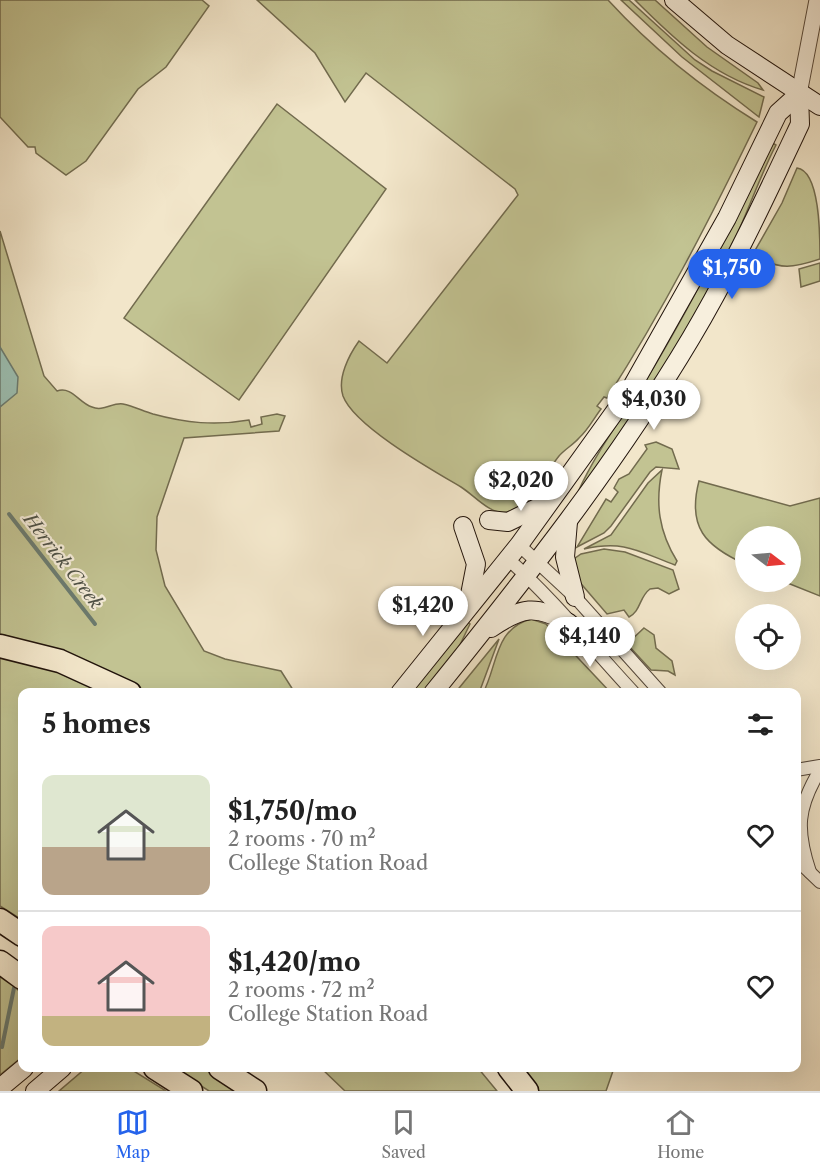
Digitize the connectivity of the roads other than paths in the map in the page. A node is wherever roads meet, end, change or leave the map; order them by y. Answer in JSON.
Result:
{"nodes":[{"id":1,"x":674,"y":0,"type":"edge"},
{"id":2,"x":817,"y":0,"type":"edge"},
{"id":3,"x":799,"y":94,"type":"junction"},
{"id":4,"x":820,"y":106,"type":"edge"},
{"id":5,"x":552,"y":501,"type":"junction"},
{"id":6,"x":489,"y":520,"type":"dead end"},
{"id":7,"x":568,"y":521,"type":"junction"},
{"id":8,"x":463,"y":526,"type":"dead end"},
{"id":9,"x":513,"y":552,"type":"junction"},
{"id":10,"x":532,"y":568,"type":"junction"},
{"id":11,"x":575,"y":597,"type":"junction"},
{"id":12,"x":467,"y":610,"type":"junction"},
{"id":13,"x":569,"y":623,"type":"junction"},
{"id":14,"x":477,"y":638,"type":"junction"},
{"id":15,"x":0,"y":646,"type":"edge"},
{"id":16,"x":119,"y":688,"type":"edge"},
{"id":17,"x":404,"y":688,"type":"edge"},
{"id":18,"x":437,"y":688,"type":"edge"},
{"id":19,"x":629,"y":688,"type":"edge"},
{"id":20,"x":657,"y":688,"type":"edge"},
{"id":21,"x":820,"y":768,"type":"edge"},
{"id":22,"x":801,"y":770,"type":"edge"},
{"id":23,"x":801,"y":864,"type":"edge"},
{"id":24,"x":810,"y":872,"type":"junction"},
{"id":25,"x":820,"y":882,"type":"edge"},
{"id":26,"x":0,"y":920,"type":"edge"},
{"id":27,"x":18,"y":932,"type":"edge"},
{"id":28,"x":0,"y":962,"type":"edge"},
{"id":29,"x":18,"y":975,"type":"edge"},
{"id":30,"x":19,"y":1072,"type":"edge"},
{"id":31,"x":57,"y":1072,"type":"edge"},
{"id":32,"x":161,"y":1072,"type":"edge"},
{"id":33,"x":226,"y":1072,"type":"edge"},
{"id":34,"x":512,"y":1072,"type":"edge"},
{"id":35,"x":0,"y":1088,"type":"edge"},
{"id":36,"x":35,"y":1091,"type":"edge"},
{"id":37,"x":191,"y":1091,"type":"edge"},
{"id":38,"x":255,"y":1091,"type":"edge"},
{"id":39,"x":527,"y":1091,"type":"edge"}],
"edges":[{"from":1,"to":3,"type":"main road"},
{"from":2,"to":3,"type":"street"},
{"from":3,"to":4,"type":"main road"},
{"from":3,"to":5,"type":"main road"},
{"from":3,"to":7,"type":"main road"},
{"from":5,"to":6,"type":"main road"},
{"from":5,"to":9,"type":"main road"},
{"from":7,"to":10,"type":"main road"},
{"from":7,"to":11,"type":"main road"},
{"from":8,"to":12,"type":"main road"},
{"from":9,"to":10,"type":"street"},
{"from":9,"to":10,"type":"street"},
{"from":9,"to":12,"type":"main road"},
{"from":10,"to":11,"type":"street"},
{"from":10,"to":13,"type":"street"},
{"from":10,"to":14,"type":"main road"},
{"from":11,"to":20,"type":"street"},
{"from":12,"to":17,"type":"main road"},
{"from":13,"to":14,"type":"main road"},
{"from":13,"to":19,"type":"street"},
{"from":14,"to":18,"type":"main road"},
{"from":15,"to":16,"type":"highway"},
{"from":21,"to":22,"type":"street"},
{"from":21,"to":24,"type":"street"},
{"from":23,"to":24,"type":"street"},
{"from":24,"to":25,"type":"street"},
{"from":26,"to":27,"type":"highway"},
{"from":28,"to":29,"type":"highway"},
{"from":30,"to":35,"type":"main road"},
{"from":31,"to":36,"type":"main road"},
{"from":32,"to":37,"type":"highway"},
{"from":33,"to":38,"type":"highway"},
{"from":34,"to":39,"type":"highway"}]}
